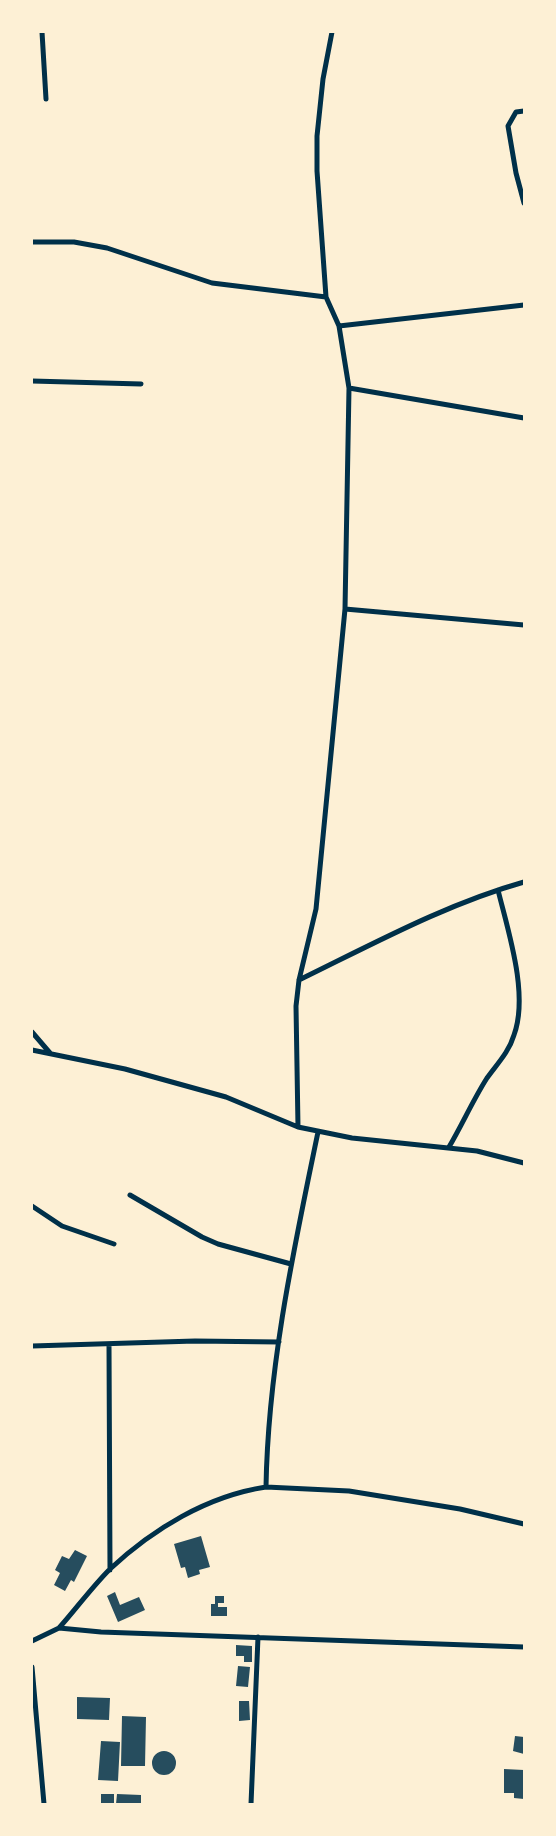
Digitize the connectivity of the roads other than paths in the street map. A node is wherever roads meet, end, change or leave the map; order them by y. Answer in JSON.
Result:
{"nodes":[{"id":1,"x":42,"y":32,"type":"edge"},
{"id":2,"x":332,"y":32,"type":"edge"},
{"id":3,"x":45,"y":99,"type":"dead end"},
{"id":4,"x":525,"y":111,"type":"edge"},
{"id":5,"x":525,"y":202,"type":"edge"},
{"id":6,"x":32,"y":242,"type":"edge"},
{"id":7,"x":326,"y":297,"type":"junction"},
{"id":8,"x":525,"y":305,"type":"edge"},
{"id":9,"x":339,"y":326,"type":"junction"},
{"id":10,"x":32,"y":381,"type":"edge"},
{"id":11,"x":141,"y":384,"type":"dead end"},
{"id":12,"x":349,"y":388,"type":"junction"},
{"id":13,"x":525,"y":418,"type":"edge"},
{"id":14,"x":345,"y":609,"type":"junction"},
{"id":15,"x":525,"y":625,"type":"edge"},
{"id":16,"x":525,"y":882,"type":"edge"},
{"id":17,"x":498,"y":890,"type":"junction"},
{"id":18,"x":299,"y":980,"type":"junction"},
{"id":19,"x":32,"y":1032,"type":"edge"},
{"id":20,"x":32,"y":1050,"type":"edge"},
{"id":21,"x":51,"y":1054,"type":"junction"},
{"id":22,"x":298,"y":1127,"type":"junction"},
{"id":23,"x":318,"y":1132,"type":"junction"},
{"id":24,"x":449,"y":1148,"type":"junction"},
{"id":25,"x":525,"y":1163,"type":"edge"},
{"id":26,"x":130,"y":1195,"type":"dead end"},
{"id":27,"x":32,"y":1206,"type":"edge"},
{"id":28,"x":114,"y":1244,"type":"dead end"},
{"id":29,"x":291,"y":1264,"type":"junction"},
{"id":30,"x":279,"y":1342,"type":"junction"},
{"id":31,"x":110,"y":1345,"type":"junction"},
{"id":32,"x":32,"y":1346,"type":"edge"},
{"id":33,"x":266,"y":1487,"type":"junction"},
{"id":34,"x":525,"y":1524,"type":"edge"},
{"id":35,"x":110,"y":1570,"type":"junction"},
{"id":36,"x":59,"y":1628,"type":"junction"},
{"id":37,"x":258,"y":1637,"type":"junction"},
{"id":38,"x":32,"y":1641,"type":"edge"},
{"id":39,"x":525,"y":1647,"type":"edge"},
{"id":40,"x":32,"y":1666,"type":"edge"},
{"id":41,"x":44,"y":1804,"type":"edge"},
{"id":42,"x":251,"y":1804,"type":"edge"}],
"edges":[{"from":1,"to":3,"type":"street"},
{"from":2,"to":7,"type":"street"},
{"from":4,"to":5,"type":"street"},
{"from":6,"to":7,"type":"street"},
{"from":7,"to":9,"type":"street"},
{"from":8,"to":9,"type":"street"},
{"from":9,"to":12,"type":"street"},
{"from":10,"to":11,"type":"street"},
{"from":12,"to":13,"type":"street"},
{"from":12,"to":14,"type":"street"},
{"from":14,"to":15,"type":"street"},
{"from":14,"to":18,"type":"street"},
{"from":16,"to":17,"type":"street"},
{"from":17,"to":18,"type":"street"},
{"from":17,"to":24,"type":"street"},
{"from":18,"to":22,"type":"street"},
{"from":19,"to":21,"type":"street"},
{"from":20,"to":21,"type":"street"},
{"from":21,"to":22,"type":"street"},
{"from":22,"to":23,"type":"street"},
{"from":23,"to":24,"type":"street"},
{"from":23,"to":29,"type":"street"},
{"from":24,"to":25,"type":"street"},
{"from":26,"to":29,"type":"street"},
{"from":27,"to":28,"type":"street"},
{"from":29,"to":30,"type":"street"},
{"from":30,"to":31,"type":"street"},
{"from":30,"to":33,"type":"street"},
{"from":31,"to":32,"type":"street"},
{"from":31,"to":35,"type":"street"},
{"from":33,"to":34,"type":"street"},
{"from":33,"to":35,"type":"street"},
{"from":35,"to":36,"type":"street"},
{"from":36,"to":37,"type":"street"},
{"from":36,"to":38,"type":"street"},
{"from":37,"to":39,"type":"street"},
{"from":37,"to":42,"type":"street"},
{"from":40,"to":41,"type":"street"}]}
